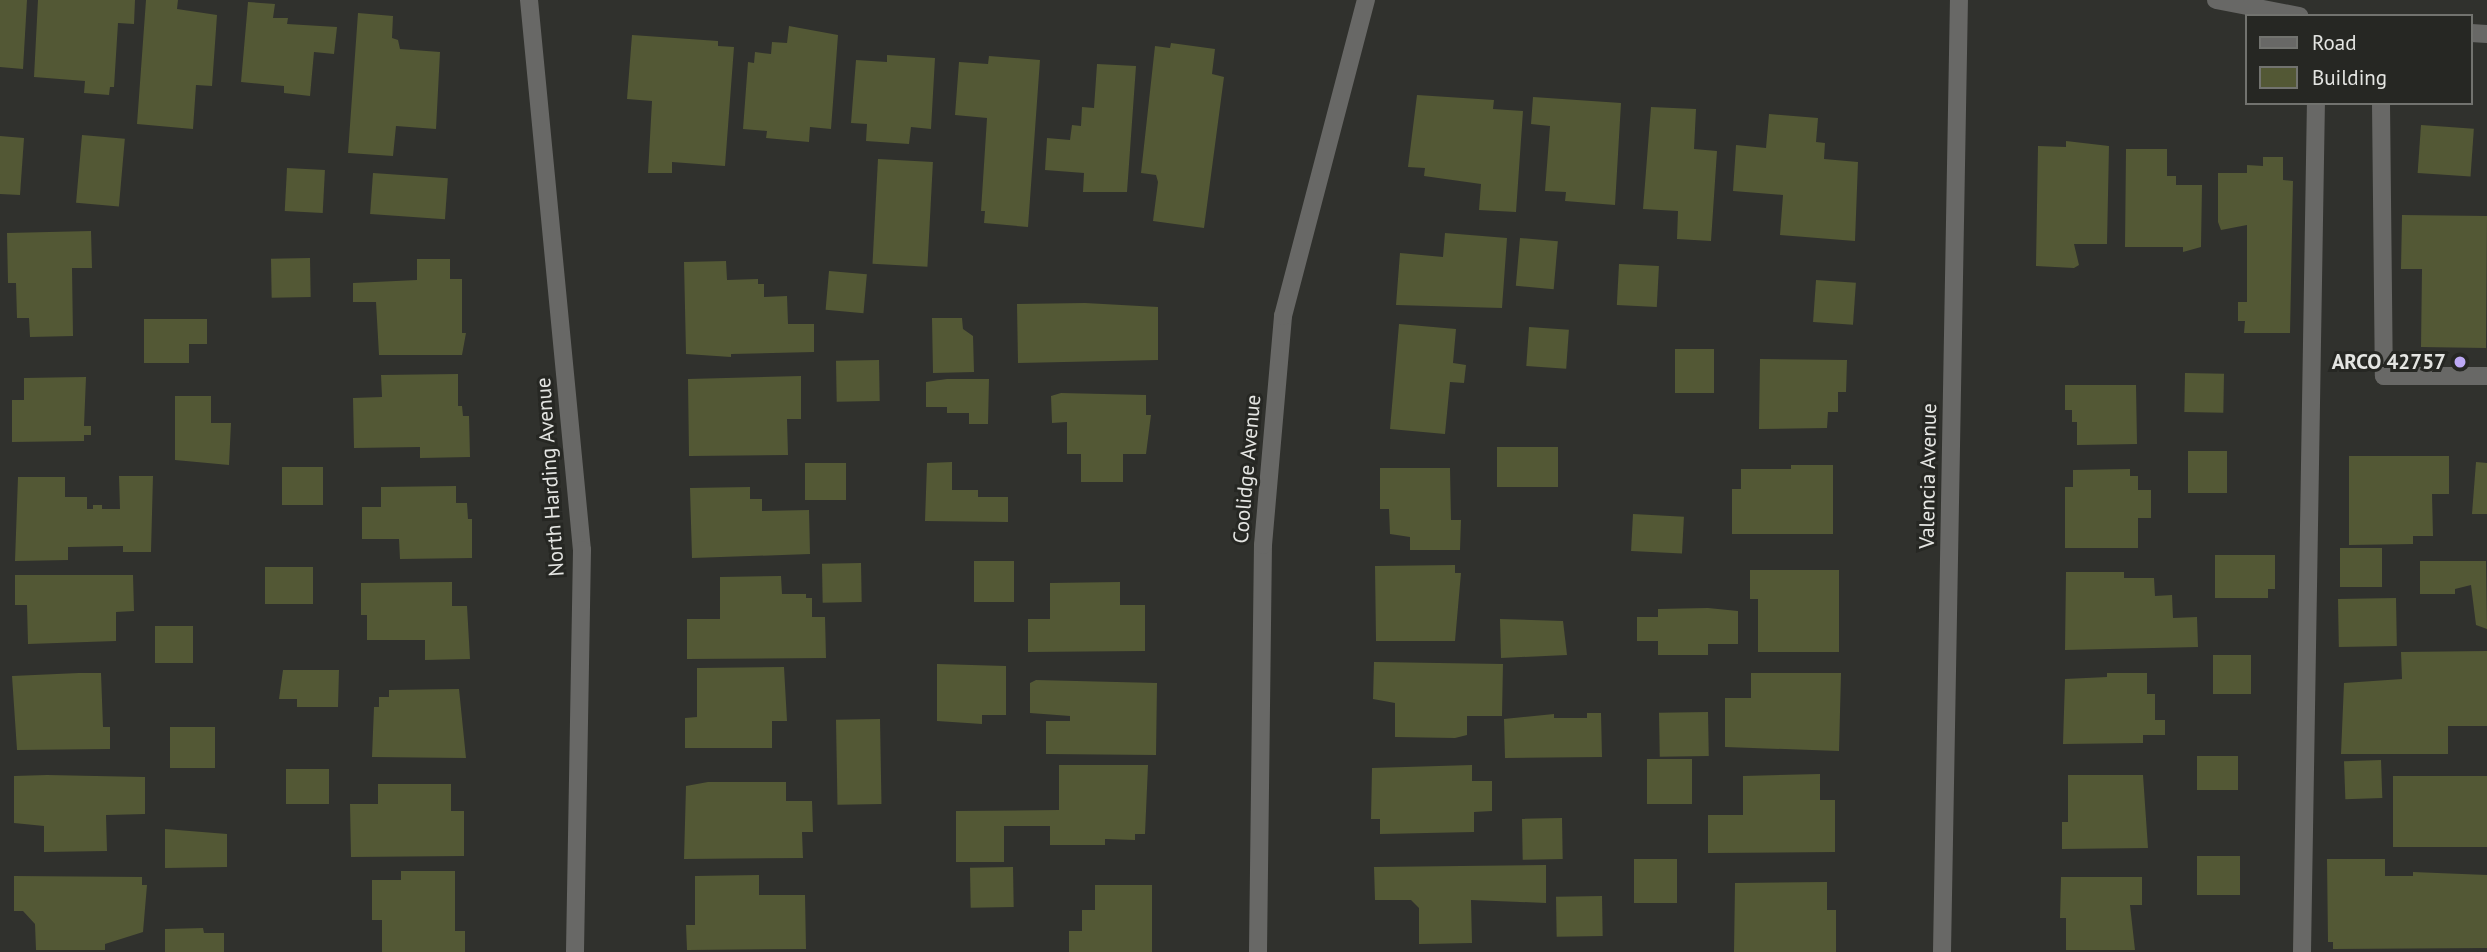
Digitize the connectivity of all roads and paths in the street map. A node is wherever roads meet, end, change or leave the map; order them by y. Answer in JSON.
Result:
{"nodes":[{"id":1,"x":530,"y":0,"type":"edge"},
{"id":2,"x":1366,"y":0,"type":"edge"},
{"id":3,"x":1959,"y":0,"type":"edge"},
{"id":4,"x":2216,"y":0,"type":"edge"},
{"id":5,"x":2290,"y":14,"type":"edge"},
{"id":6,"x":2316,"y":105,"type":"edge"},
{"id":7,"x":2381,"y":105,"type":"edge"},
{"id":8,"x":2487,"y":376,"type":"edge"},
{"id":9,"x":575,"y":952,"type":"edge"},
{"id":10,"x":1258,"y":952,"type":"edge"},
{"id":11,"x":1942,"y":952,"type":"edge"},
{"id":12,"x":2302,"y":952,"type":"edge"}],
"edges":[{"from":1,"to":9,"type":"street","name":"North Harding Avenue"},
{"from":2,"to":10,"type":"street","name":"Coolidge Avenue"},
{"from":3,"to":11,"type":"street","name":"Valencia Avenue"},
{"from":4,"to":5,"type":"street"},
{"from":6,"to":12,"type":"street"},
{"from":7,"to":8,"type":"street"}]}
